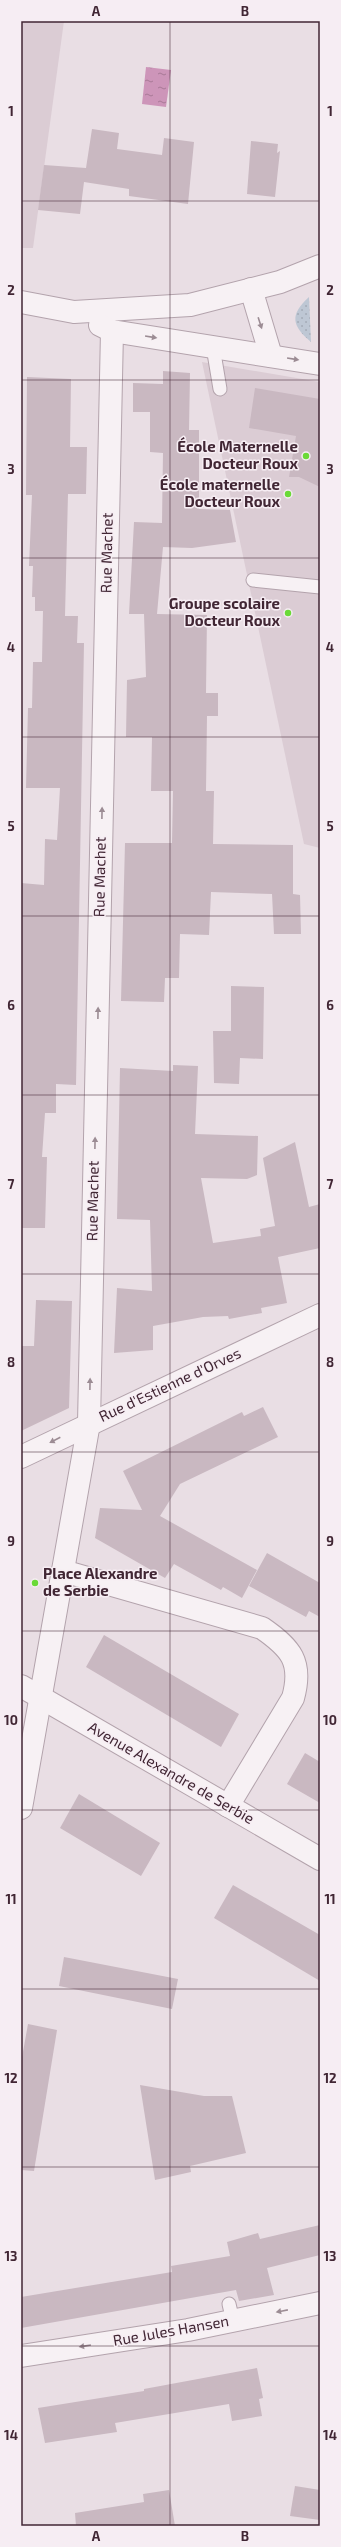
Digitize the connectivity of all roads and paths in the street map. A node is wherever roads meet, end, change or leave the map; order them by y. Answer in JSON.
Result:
{"nodes":[{"id":1,"x":320,"y":266,"type":"edge"},
{"id":2,"x":251,"y":289,"type":"junction"},
{"id":3,"x":21,"y":302,"type":"edge"},
{"id":4,"x":74,"y":312,"type":"junction"},
{"id":5,"x":112,"y":331,"type":"junction"},
{"id":6,"x":213,"y":347,"type":"junction"},
{"id":7,"x":271,"y":356,"type":"junction"},
{"id":8,"x":320,"y":364,"type":"edge"},
{"id":9,"x":220,"y":389,"type":"dead end"},
{"id":10,"x":253,"y":580,"type":"dead end"},
{"id":11,"x":320,"y":586,"type":"edge"},
{"id":12,"x":320,"y":1315,"type":"edge"},
{"id":13,"x":89,"y":1424,"type":"junction"},
{"id":14,"x":21,"y":1457,"type":"edge"},
{"id":15,"x":63,"y":1571,"type":"junction"},
{"id":16,"x":21,"y":1686,"type":"edge"},
{"id":17,"x":40,"y":1697,"type":"junction"},
{"id":18,"x":228,"y":1806,"type":"junction"},
{"id":19,"x":21,"y":1808,"type":"edge"},
{"id":20,"x":320,"y":1860,"type":"edge"},
{"id":21,"x":320,"y":2303,"type":"edge"},
{"id":22,"x":21,"y":2356,"type":"edge"}],
"edges":[{"from":1,"to":2,"type":"street"},
{"from":2,"to":4,"type":"street"},
{"from":2,"to":7,"type":"street","one_way":true},
{"from":3,"to":4,"type":"street"},
{"from":4,"to":5,"type":"street"},
{"from":5,"to":6,"type":"street","one_way":true},
{"from":13,"to":5,"type":"street","name":"Rue Machet","one_way":true},
{"from":6,"to":7,"type":"street"},
{"from":6,"to":9,"type":"lane"},
{"from":7,"to":8,"type":"street","one_way":true},
{"from":10,"to":11,"type":"lane"},
{"from":12,"to":13,"type":"street","name":"Rue d'Estienne d'Orves"},
{"from":13,"to":14,"type":"street","name":"Rue d'Estienne d'Orves","one_way":true},
{"from":13,"to":15,"type":"street"},
{"from":15,"to":17,"type":"street"},
{"from":15,"to":18,"type":"street"},
{"from":16,"to":17,"type":"street","name":"Avenue Alexandre de Serbie"},
{"from":17,"to":18,"type":"street","name":"Avenue Alexandre de Serbie"},
{"from":17,"to":19,"type":"street"},
{"from":18,"to":20,"type":"street","name":"Avenue Alexandre de Serbie"},
{"from":21,"to":22,"type":"street","name":"Rue Jules Hansen","one_way":true}]}
